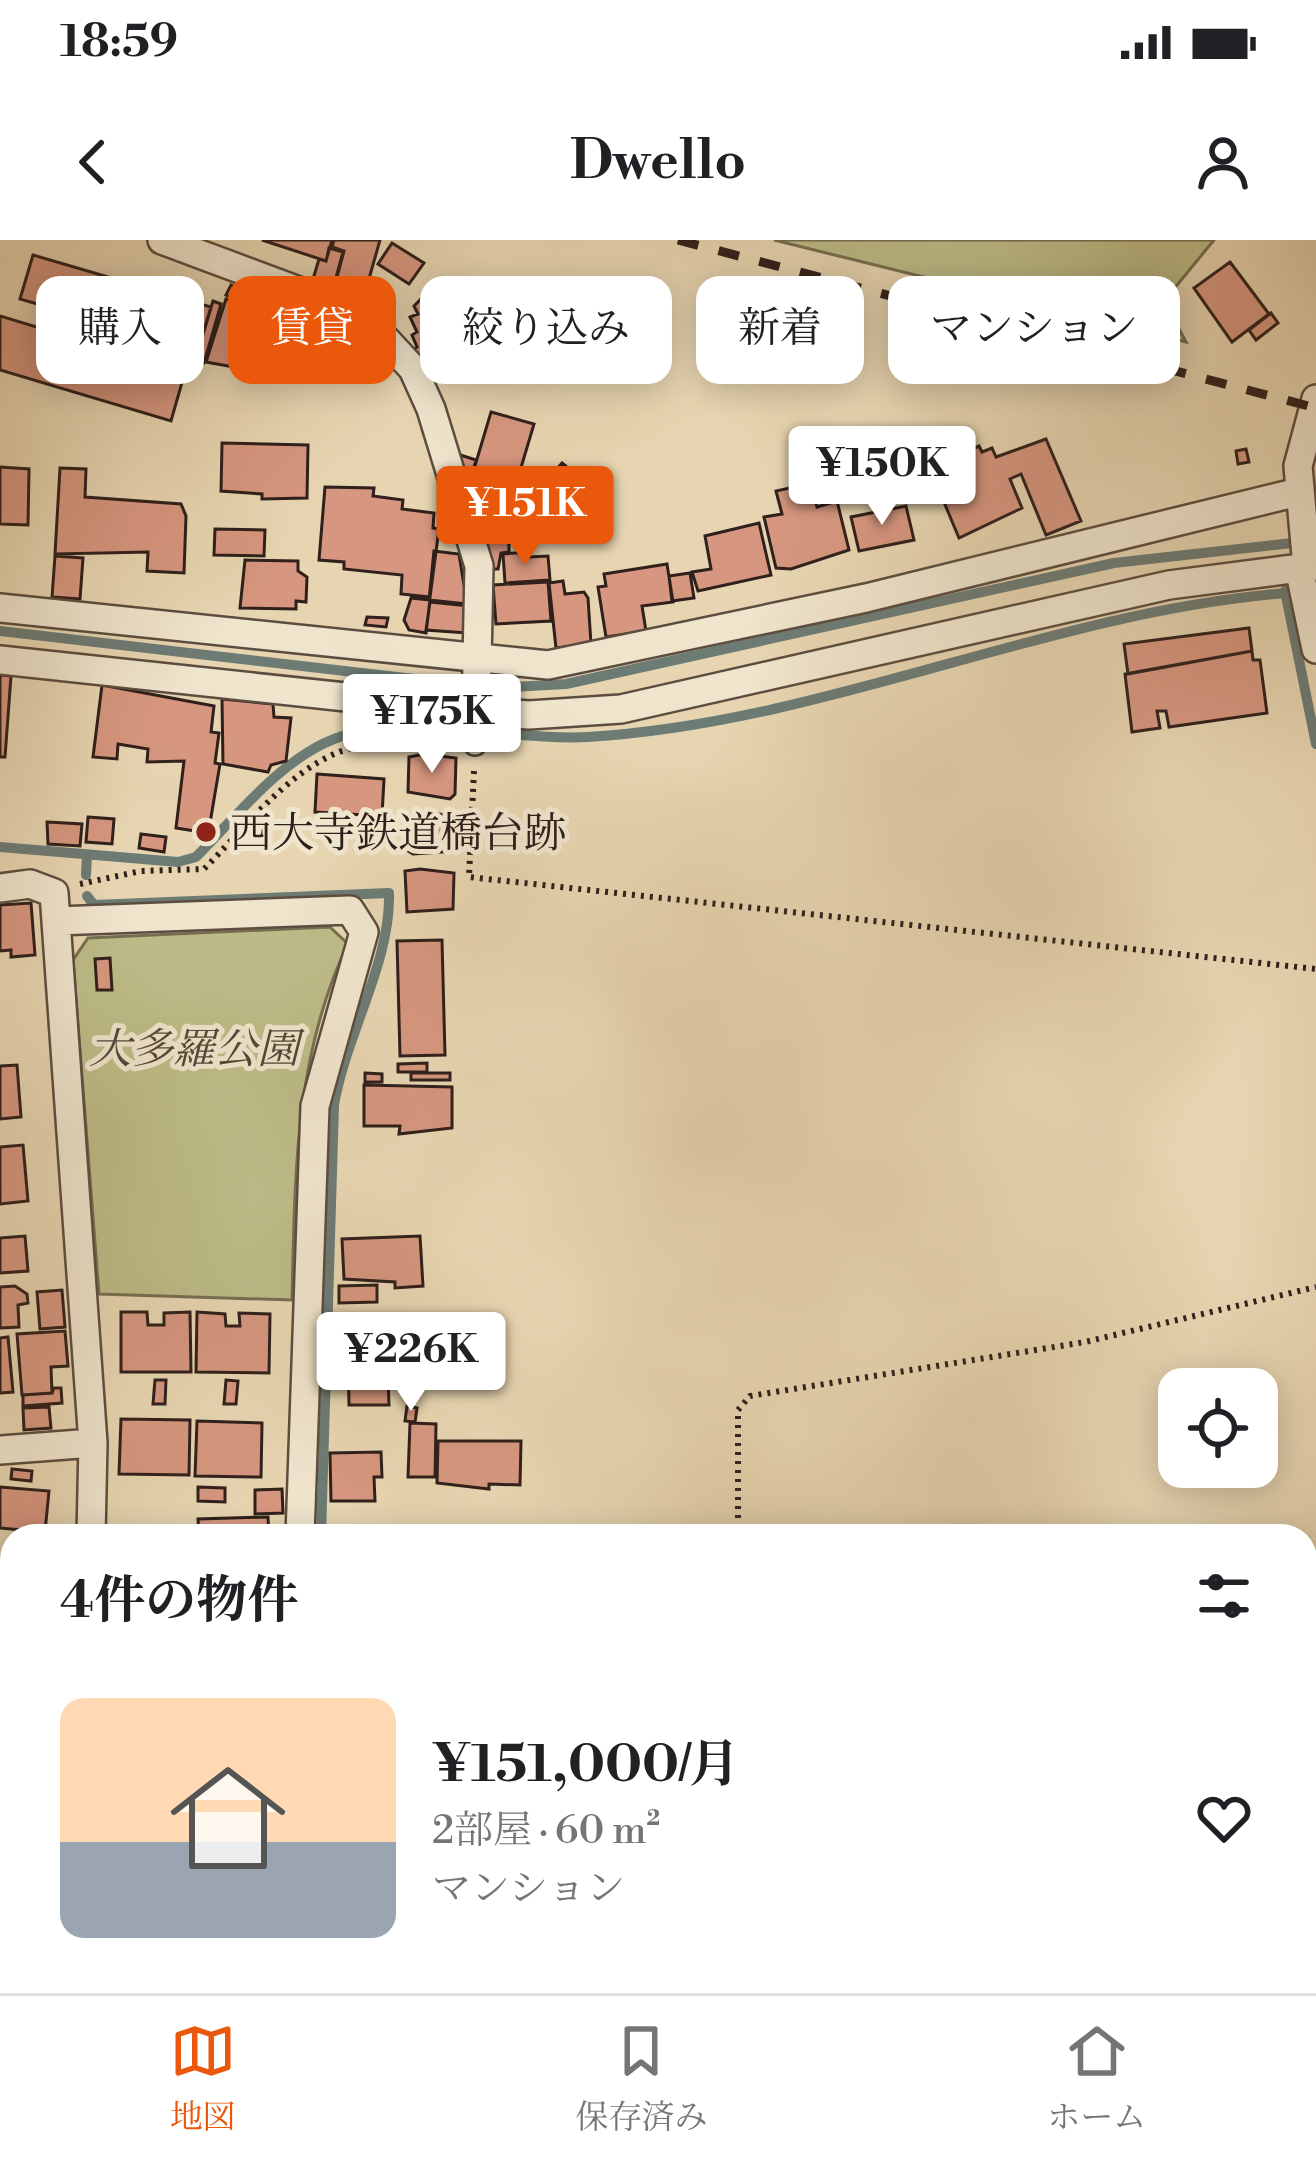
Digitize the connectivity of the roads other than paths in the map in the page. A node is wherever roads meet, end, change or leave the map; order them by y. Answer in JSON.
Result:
{"nodes":[{"id":1,"x":162,"y":240,"type":"edge"},
{"id":2,"x":1316,"y":399,"type":"edge"},
{"id":3,"x":1298,"y":492,"type":"junction"},
{"id":4,"x":1306,"y":557,"type":"edge"},
{"id":5,"x":0,"y":608,"type":"edge"},
{"id":6,"x":1316,"y":649,"type":"edge"},
{"id":7,"x":0,"y":660,"type":"edge"},
{"id":8,"x":477,"y":708,"type":"junction"},
{"id":9,"x":0,"y":888,"type":"edge"},
{"id":10,"x":56,"y":907,"type":"junction"},
{"id":11,"x":93,"y":1443,"type":"junction"},
{"id":12,"x":0,"y":1450,"type":"edge"},
{"id":13,"x":91,"y":1524,"type":"edge"},
{"id":14,"x":301,"y":1524,"type":"edge"}],
"edges":[{"from":1,"to":8,"type":"street"},
{"from":2,"to":3,"type":"street"},
{"from":3,"to":4,"type":"street"},
{"from":3,"to":8,"type":"street"},
{"from":4,"to":6,"type":"street"},
{"from":4,"to":8,"type":"street"},
{"from":5,"to":8,"type":"street"},
{"from":7,"to":8,"type":"street"},
{"from":9,"to":10,"type":"street"},
{"from":10,"to":11,"type":"street"},
{"from":10,"to":14,"type":"street"},
{"from":11,"to":12,"type":"street"},
{"from":11,"to":13,"type":"street"}]}
